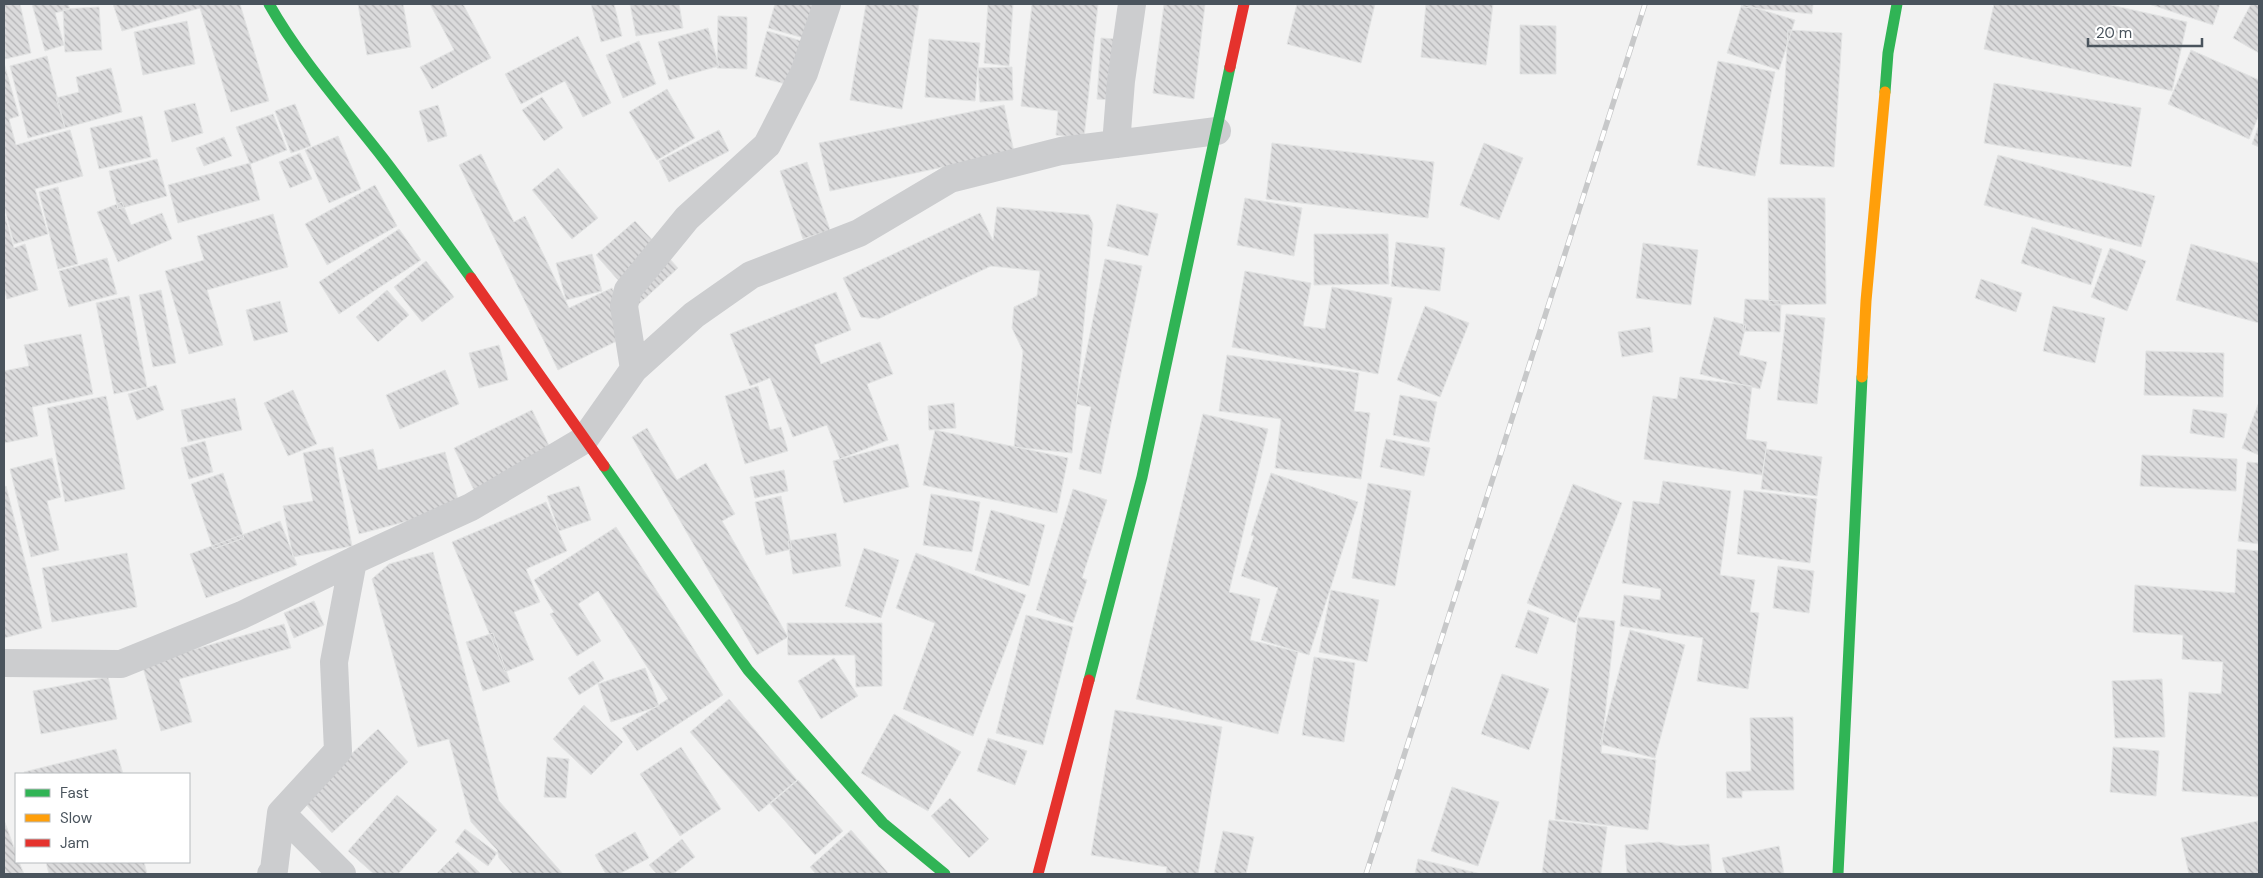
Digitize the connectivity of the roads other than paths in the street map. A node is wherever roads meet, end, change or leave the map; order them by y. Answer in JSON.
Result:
{"nodes":[{"id":1,"x":269,"y":4,"type":"edge"},
{"id":2,"x":827,"y":4,"type":"edge"},
{"id":3,"x":1132,"y":4,"type":"edge"},
{"id":4,"x":1244,"y":4,"type":"edge"},
{"id":5,"x":1897,"y":4,"type":"edge"},
{"id":6,"x":1217,"y":131,"type":"junction"},
{"id":7,"x":1116,"y":144,"type":"junction"},
{"id":8,"x":634,"y":369,"type":"junction"},
{"id":9,"x":584,"y":440,"type":"junction"},
{"id":10,"x":353,"y":561,"type":"junction"},
{"id":11,"x":4,"y":663,"type":"edge"},
{"id":12,"x":281,"y":814,"type":"junction"},
{"id":13,"x":271,"y":874,"type":"edge"},
{"id":14,"x":342,"y":874,"type":"edge"},
{"id":15,"x":946,"y":874,"type":"edge"},
{"id":16,"x":1038,"y":874,"type":"edge"},
{"id":17,"x":1838,"y":874,"type":"edge"}],
"edges":[{"from":1,"to":9,"type":"street"},
{"from":2,"to":8,"type":"street"},
{"from":3,"to":7,"type":"street"},
{"from":4,"to":6,"type":"street"},
{"from":5,"to":17,"type":"street"},
{"from":6,"to":7,"type":"street"},
{"from":6,"to":16,"type":"street"},
{"from":7,"to":8,"type":"street"},
{"from":8,"to":9,"type":"street"},
{"from":9,"to":10,"type":"street"},
{"from":9,"to":15,"type":"street"},
{"from":10,"to":11,"type":"street"},
{"from":10,"to":12,"type":"street"},
{"from":12,"to":13,"type":"street"},
{"from":12,"to":14,"type":"street"}]}
